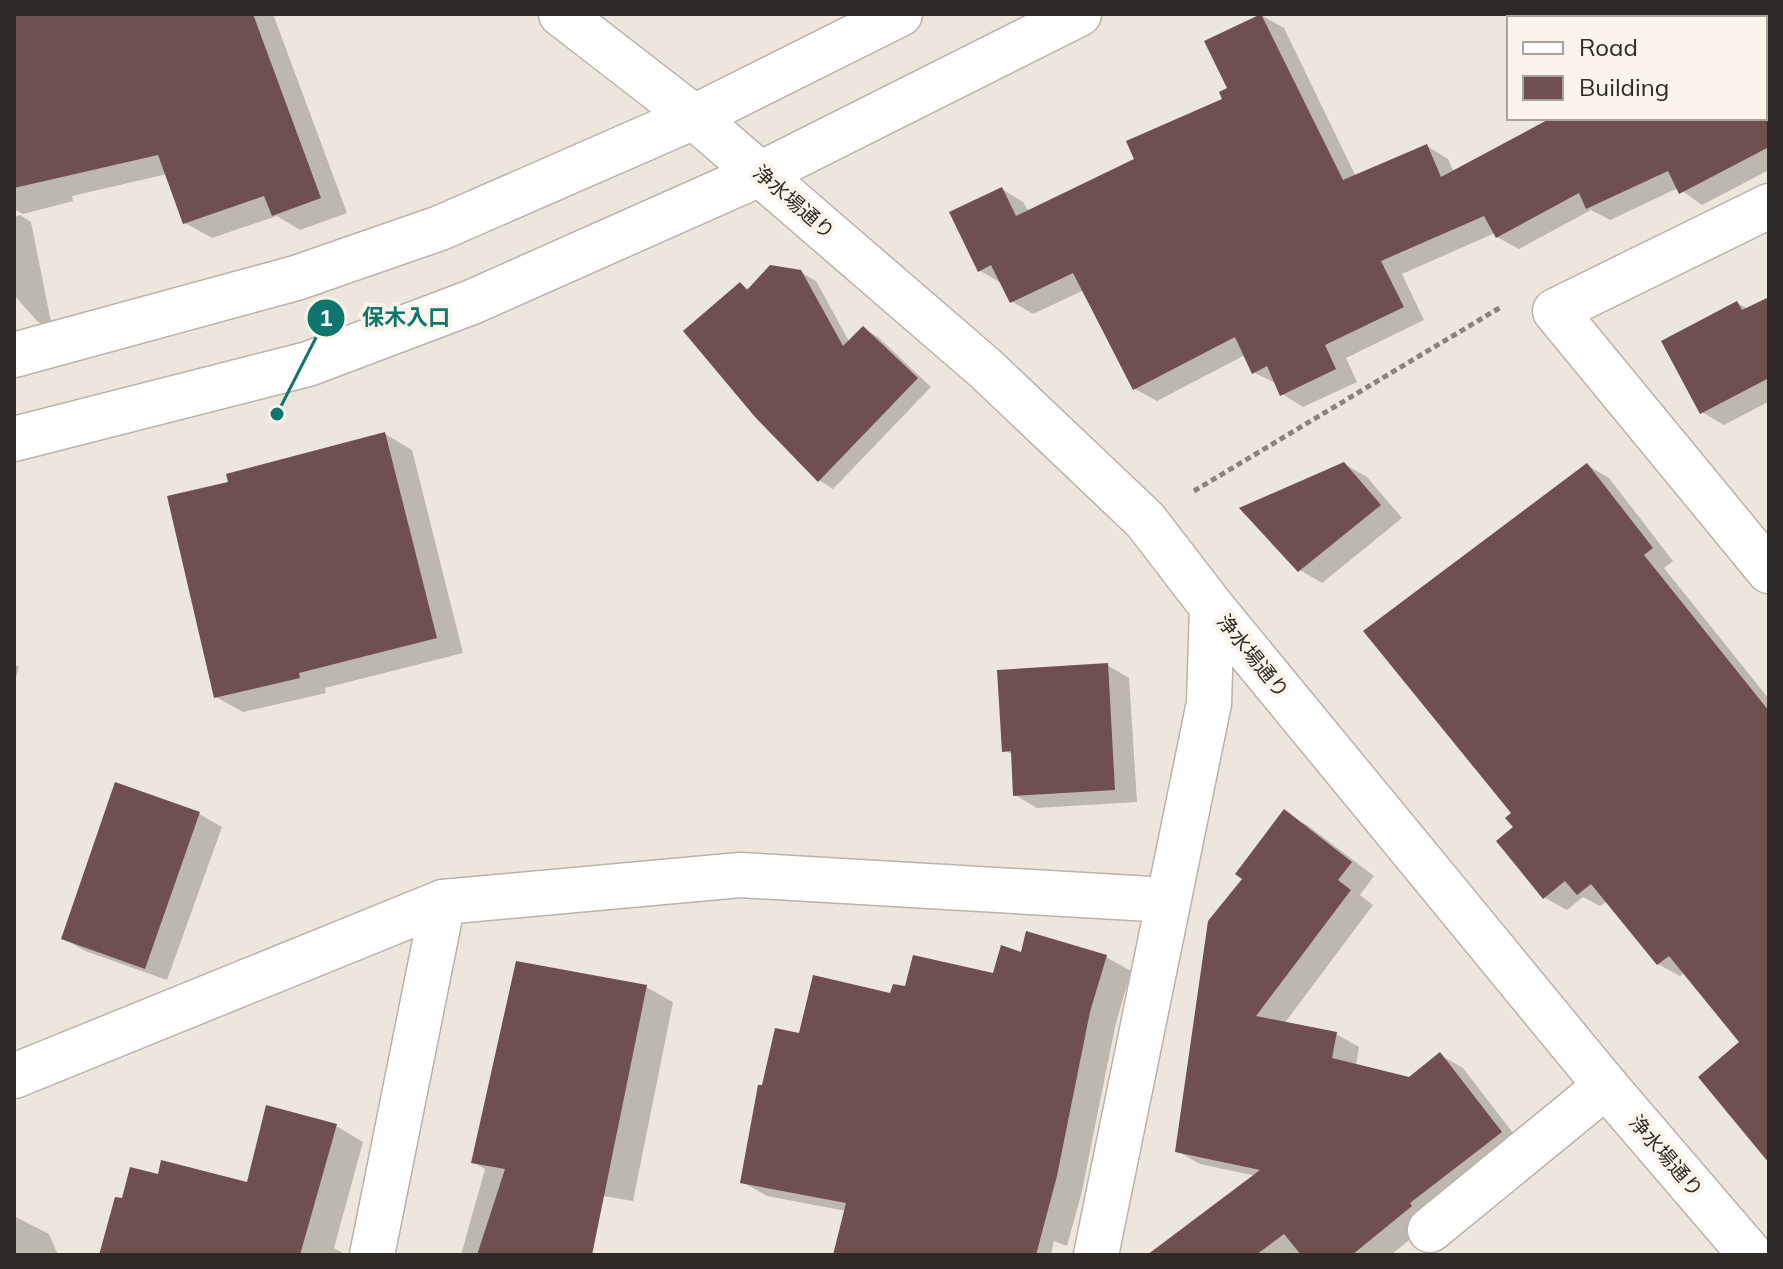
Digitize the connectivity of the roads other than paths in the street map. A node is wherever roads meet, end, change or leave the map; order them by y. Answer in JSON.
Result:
{"nodes":[{"id":1,"x":561,"y":14,"type":"edge"},
{"id":2,"x":900,"y":14,"type":"edge"},
{"id":3,"x":1079,"y":14,"type":"edge"},
{"id":4,"x":694,"y":117,"type":"junction"},
{"id":5,"x":762,"y":173,"type":"junction"},
{"id":6,"x":1769,"y":206,"type":"edge"},
{"id":7,"x":14,"y":355,"type":"edge"},
{"id":8,"x":14,"y":439,"type":"edge"},
{"id":9,"x":1769,"y":571,"type":"edge"},
{"id":10,"x":1212,"y":607,"type":"junction"},
{"id":11,"x":1168,"y":900,"type":"junction"},
{"id":12,"x":443,"y":902,"type":"junction"},
{"id":13,"x":14,"y":1076,"type":"edge"},
{"id":14,"x":1606,"y":1086,"type":"junction"},
{"id":15,"x":1430,"y":1230,"type":"dead end"},
{"id":16,"x":372,"y":1255,"type":"edge"},
{"id":17,"x":1096,"y":1255,"type":"edge"},
{"id":18,"x":1751,"y":1255,"type":"edge"}],
"edges":[{"from":1,"to":4,"type":"main road","name":"浄水場通り"},
{"from":2,"to":4,"type":"main road"},
{"from":3,"to":5,"type":"main road"},
{"from":4,"to":5,"type":"main road","name":"浄水場通り"},
{"from":4,"to":7,"type":"main road"},
{"from":5,"to":8,"type":"main road"},
{"from":5,"to":10,"type":"main road","name":"浄水場通り"},
{"from":6,"to":9,"type":"main road"},
{"from":10,"to":11,"type":"main road"},
{"from":10,"to":14,"type":"main road","name":"浄水場通り"},
{"from":11,"to":12,"type":"main road"},
{"from":11,"to":17,"type":"main road"},
{"from":12,"to":13,"type":"main road"},
{"from":12,"to":16,"type":"main road"},
{"from":14,"to":15,"type":"main road"},
{"from":14,"to":18,"type":"main road","name":"浄水場通り"}]}
